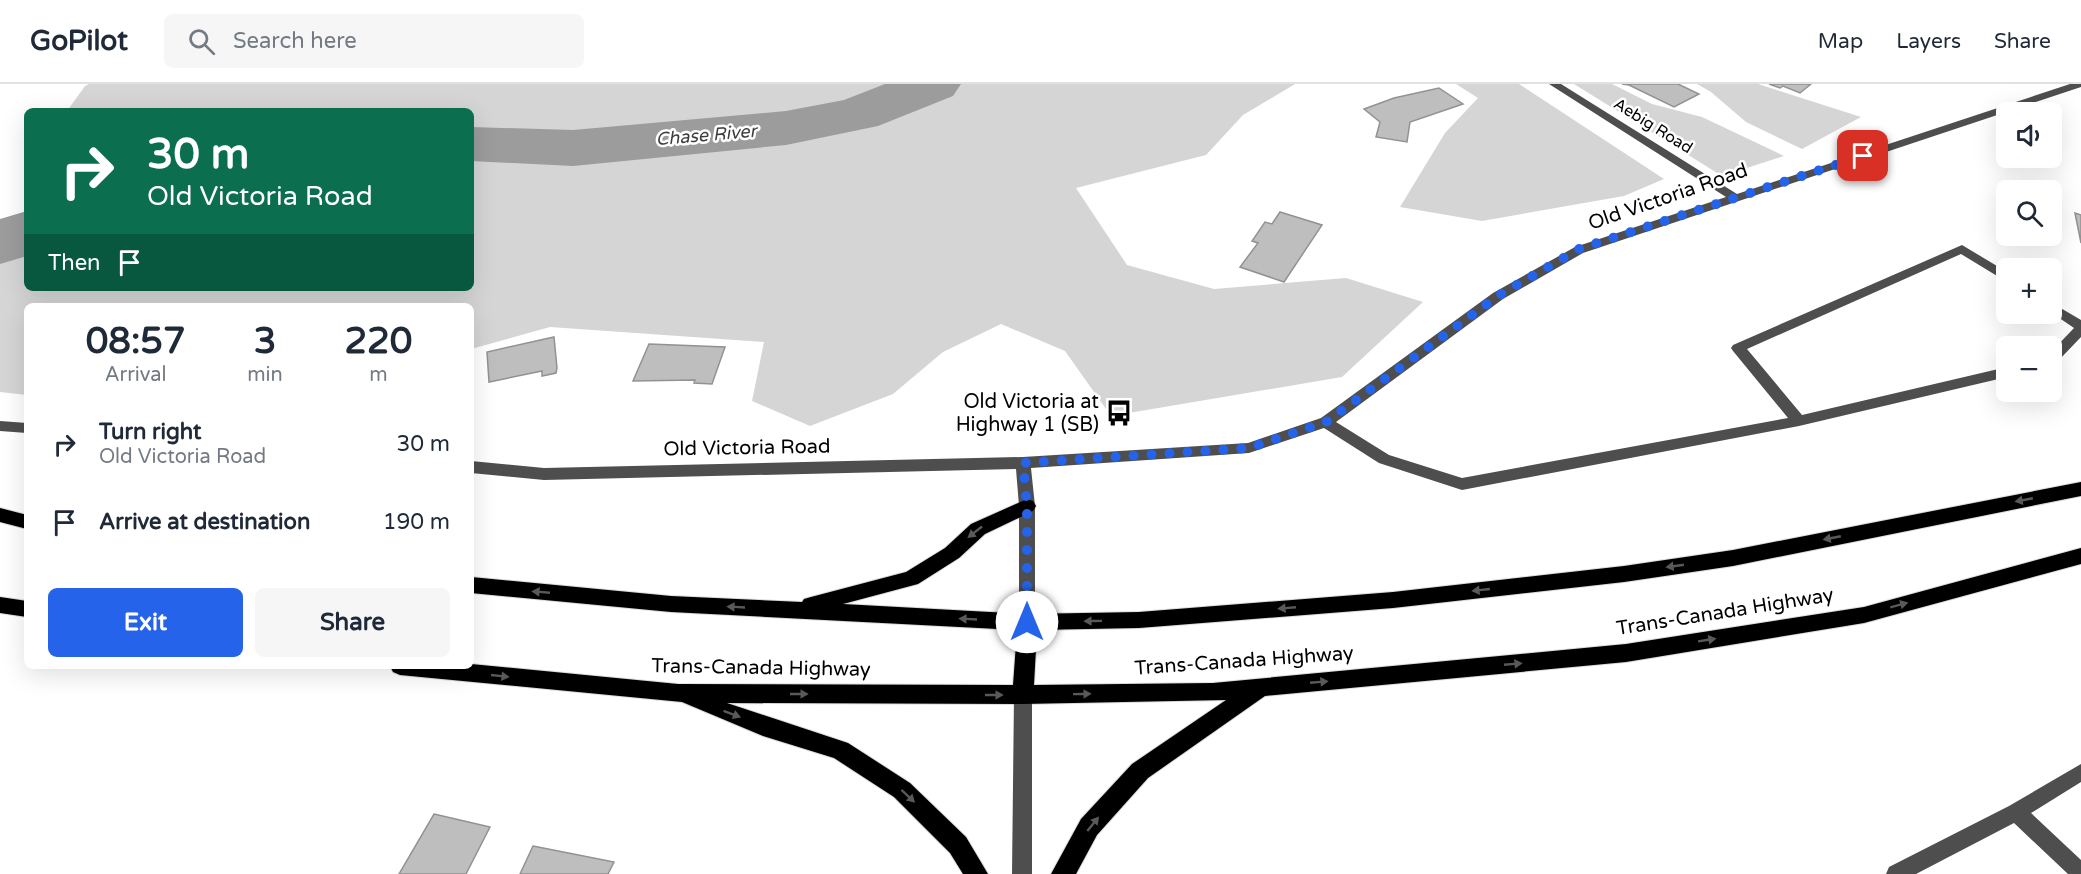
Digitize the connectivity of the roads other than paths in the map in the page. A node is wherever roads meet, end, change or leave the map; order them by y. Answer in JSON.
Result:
{"nodes":[{"id":1,"x":1554,"y":84,"type":"edge"},
{"id":2,"x":2081,"y":84,"type":"edge"},
{"id":3,"x":1734,"y":197,"type":"junction"},
{"id":4,"x":1996,"y":271,"type":"edge"},
{"id":5,"x":2062,"y":314,"type":"edge"},
{"id":6,"x":2081,"y":327,"type":"edge"},
{"id":7,"x":2062,"y":348,"type":"edge"},
{"id":8,"x":1996,"y":375,"type":"edge"},
{"id":9,"x":1799,"y":421,"type":"junction"},
{"id":10,"x":1326,"y":422,"type":"junction"},
{"id":11,"x":0,"y":426,"type":"edge"},
{"id":12,"x":24,"y":428,"type":"edge"},
{"id":13,"x":1023,"y":463,"type":"junction"},
{"id":14,"x":474,"y":467,"type":"edge"},
{"id":15,"x":2081,"y":489,"type":"edge"},
{"id":16,"x":1027,"y":506,"type":"junction"},
{"id":17,"x":0,"y":515,"type":"edge"},
{"id":18,"x":24,"y":521,"type":"edge"},
{"id":19,"x":2081,"y":556,"type":"edge"},
{"id":20,"x":474,"y":585,"type":"edge"},
{"id":21,"x":0,"y":605,"type":"edge"},
{"id":22,"x":24,"y":609,"type":"edge"},
{"id":23,"x":794,"y":610,"type":"junction"},
{"id":24,"x":1027,"y":622,"type":"junction"},
{"id":25,"x":431,"y":669,"type":"edge"},
{"id":26,"x":1261,"y":687,"type":"junction"},
{"id":27,"x":678,"y":693,"type":"junction"},
{"id":28,"x":1023,"y":695,"type":"junction"},
{"id":29,"x":2081,"y":772,"type":"edge"},
{"id":30,"x":2016,"y":812,"type":"junction"},
{"id":31,"x":2081,"y":873,"type":"edge"},
{"id":32,"x":976,"y":874,"type":"edge"},
{"id":33,"x":1022,"y":874,"type":"edge"},
{"id":34,"x":1063,"y":874,"type":"edge"},
{"id":35,"x":1896,"y":874,"type":"edge"}],
"edges":[{"from":1,"to":3,"type":"street","name":"Aebig Road"},
{"from":2,"to":3,"type":"street","name":"Old Victoria Road"},
{"from":3,"to":10,"type":"street","name":"Old Victoria Road"},
{"from":4,"to":9,"type":"street"},
{"from":5,"to":6,"type":"street"},
{"from":6,"to":7,"type":"street"},
{"from":8,"to":9,"type":"street"},
{"from":9,"to":10,"type":"street"},
{"from":10,"to":13,"type":"street","name":"Old Victoria Road"},
{"from":11,"to":12,"type":"street"},
{"from":13,"to":14,"type":"street","name":"Old Victoria Road"},
{"from":13,"to":16,"type":"street"},
{"from":15,"to":24,"type":"highway","one_way":true},
{"from":16,"to":23,"type":"highway","one_way":true},
{"from":16,"to":24,"type":"street"},
{"from":17,"to":18,"type":"highway"},
{"from":26,"to":19,"type":"highway","name":"Trans-Canada Highway","one_way":true},
{"from":23,"to":20,"type":"highway","one_way":true},
{"from":21,"to":22,"type":"highway"},
{"from":24,"to":23,"type":"highway","one_way":true},
{"from":24,"to":28,"type":"highway"},
{"from":25,"to":27,"type":"highway","name":"Trans-Canada Highway","one_way":true},
{"from":28,"to":26,"type":"highway","name":"Trans-Canada Highway","one_way":true},
{"from":34,"to":26,"type":"highway","one_way":true},
{"from":27,"to":28,"type":"highway","name":"Trans-Canada Highway","one_way":true},
{"from":27,"to":32,"type":"highway","one_way":true},
{"from":28,"to":33,"type":"street"},
{"from":29,"to":30,"type":"street"},
{"from":30,"to":31,"type":"street"},
{"from":30,"to":35,"type":"street"}]}
